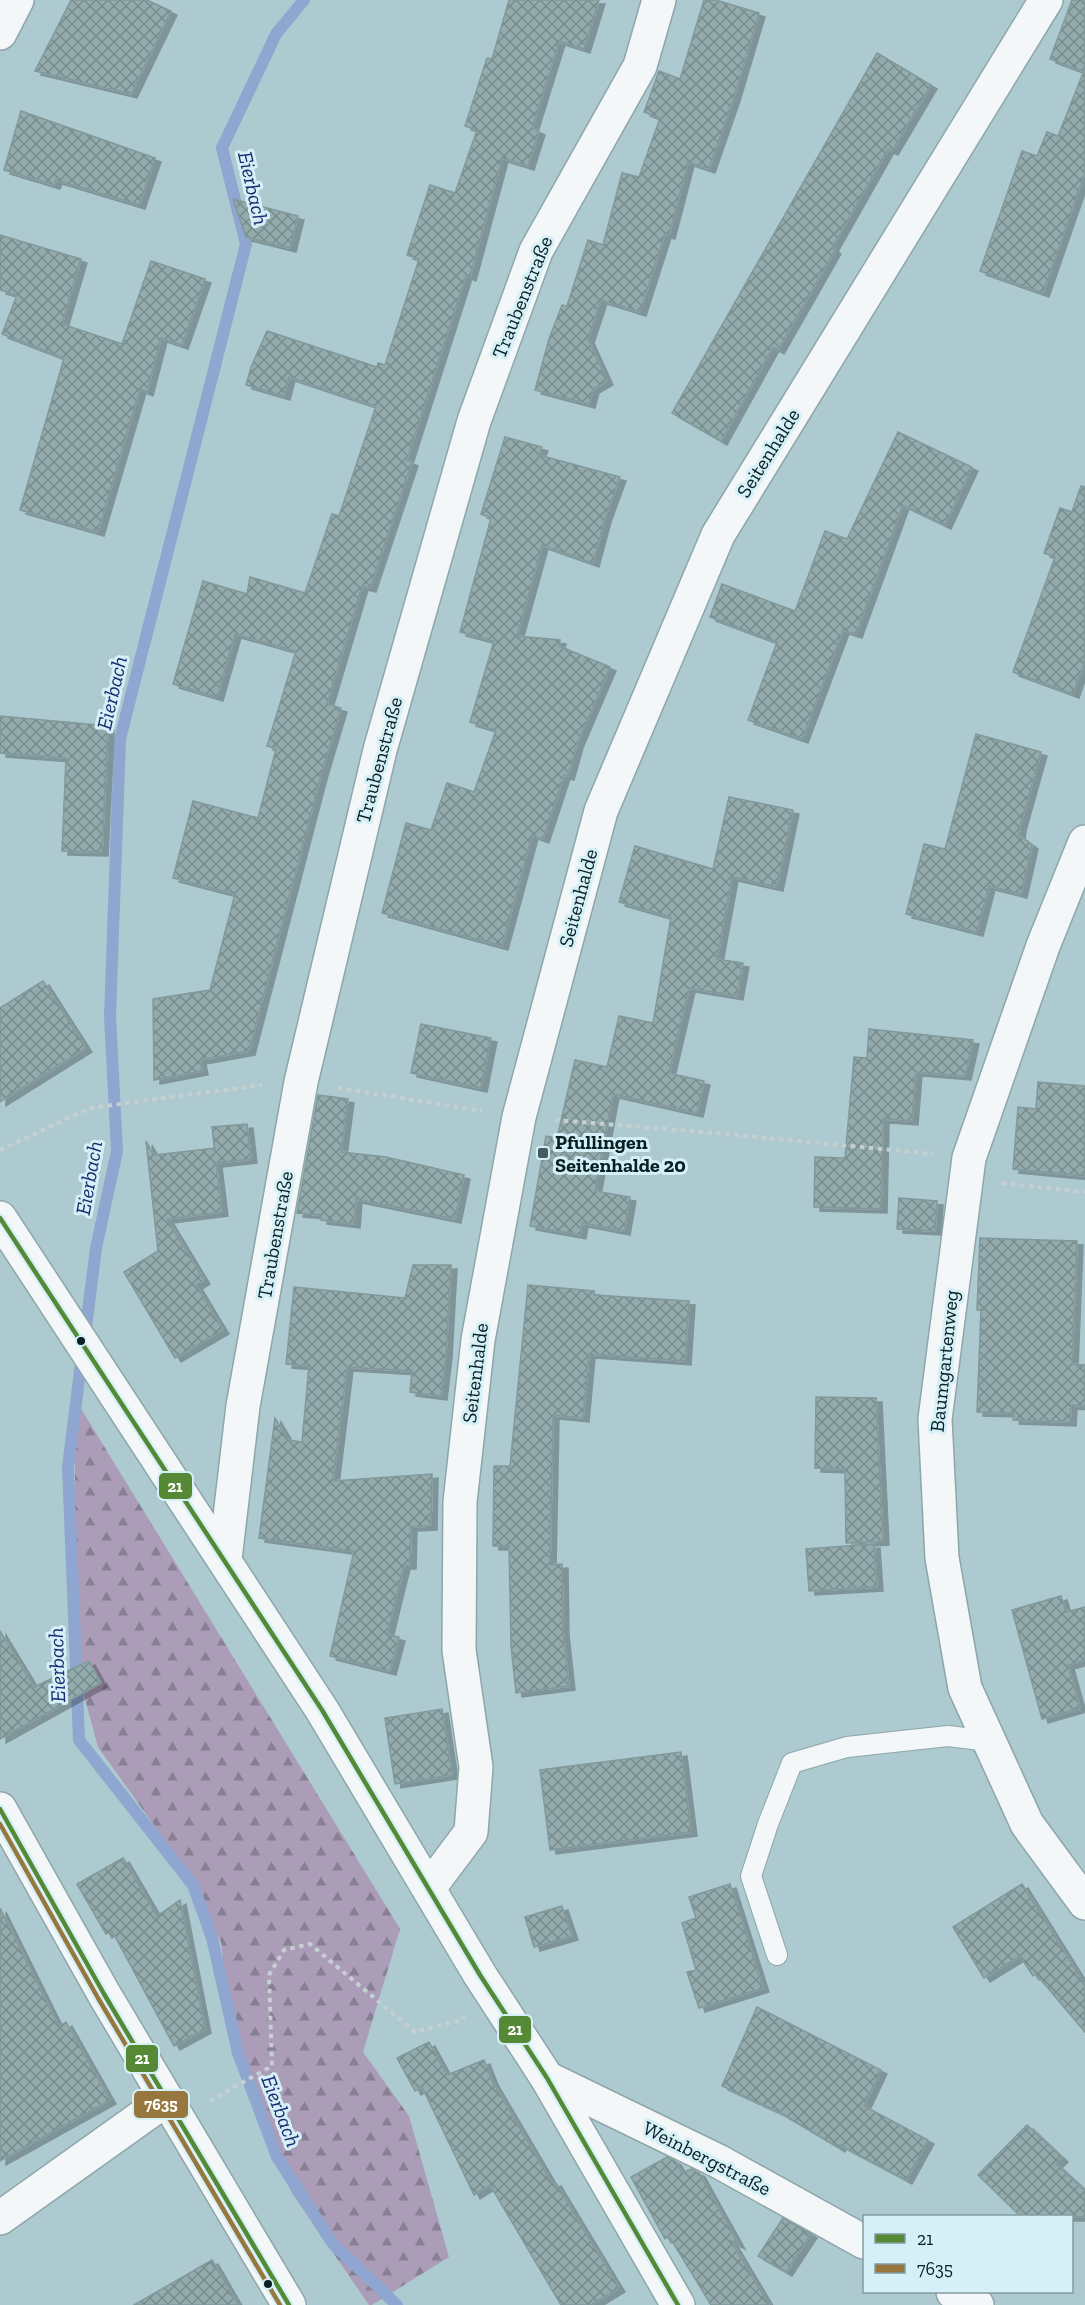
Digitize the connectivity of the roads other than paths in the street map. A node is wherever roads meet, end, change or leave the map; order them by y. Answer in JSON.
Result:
{"nodes":[{"id":1,"x":17,"y":0,"type":"edge"},
{"id":2,"x":659,"y":0,"type":"edge"},
{"id":3,"x":1046,"y":0,"type":"edge"},
{"id":4,"x":0,"y":33,"type":"edge"},
{"id":5,"x":1085,"y":842,"type":"edge"},
{"id":6,"x":0,"y":1218,"type":"edge"},
{"id":7,"x":225,"y":1559,"type":"junction"},
{"id":8,"x":989,"y":1741,"type":"junction"},
{"id":9,"x":0,"y":1809,"type":"edge"},
{"id":10,"x":429,"y":1888,"type":"junction"},
{"id":11,"x":1085,"y":1903,"type":"edge"},
{"id":12,"x":777,"y":1955,"type":"dead end"},
{"id":13,"x":547,"y":2078,"type":"junction"},
{"id":14,"x":167,"y":2099,"type":"junction"},
{"id":15,"x":0,"y":2218,"type":"edge"},
{"id":16,"x":863,"y":2241,"type":"edge"},
{"id":17,"x":955,"y":2293,"type":"edge"},
{"id":18,"x":289,"y":2305,"type":"edge"},
{"id":19,"x":678,"y":2305,"type":"edge"},
{"id":20,"x":977,"y":2305,"type":"edge"}],
"edges":[{"from":1,"to":4,"type":"street"},
{"from":2,"to":7,"type":"street","name":"Traubenstraße"},
{"from":3,"to":10,"type":"street","name":"Seitenhalde"},
{"from":5,"to":8,"type":"street","name":"Baumgartenweg"},
{"from":6,"to":7,"type":"street"},
{"from":7,"to":10,"type":"street"},
{"from":8,"to":11,"type":"street","name":"Baumgartenweg"},
{"from":8,"to":12,"type":"lane"},
{"from":9,"to":14,"type":"street"},
{"from":10,"to":13,"type":"street"},
{"from":13,"to":16,"type":"street","name":"Weinbergstraße"},
{"from":13,"to":19,"type":"street"},
{"from":14,"to":15,"type":"street"},
{"from":14,"to":18,"type":"street"},
{"from":17,"to":20,"type":"street"}]}
